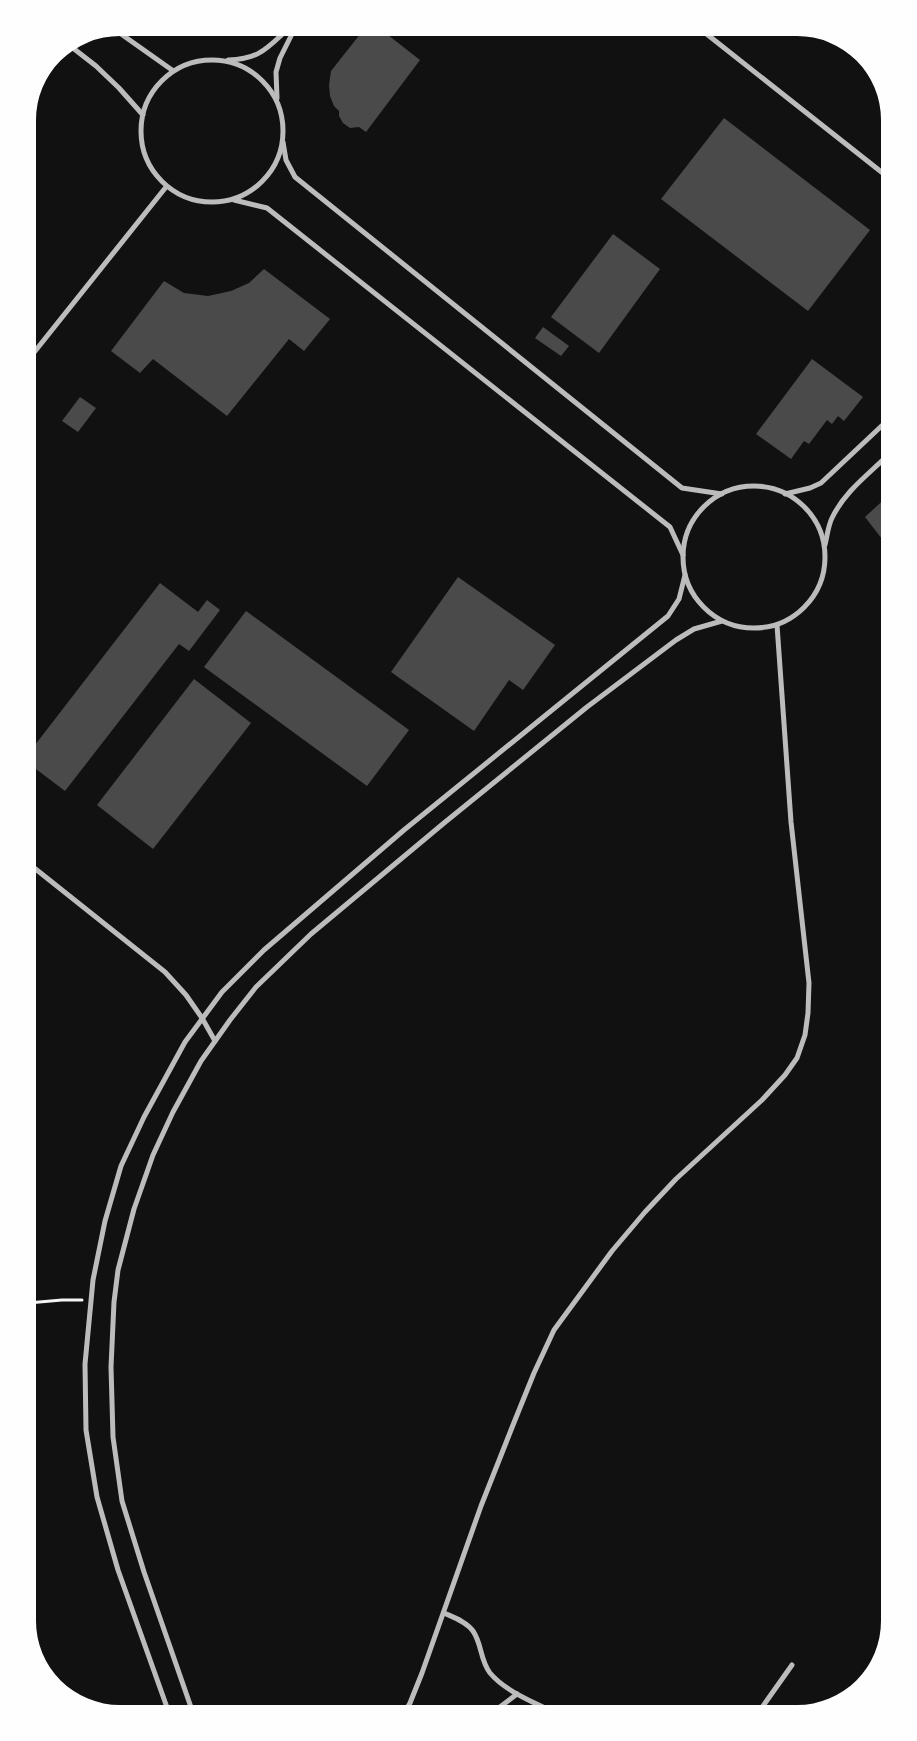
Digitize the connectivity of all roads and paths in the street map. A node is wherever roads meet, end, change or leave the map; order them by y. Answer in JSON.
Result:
{"nodes":[{"id":1,"x":124,"y":36,"type":"edge"},
{"id":2,"x":280,"y":36,"type":"edge"},
{"id":3,"x":291,"y":36,"type":"edge"},
{"id":4,"x":709,"y":36,"type":"edge"},
{"id":5,"x":75,"y":50,"type":"edge"},
{"id":6,"x":225,"y":60,"type":"junction"},
{"id":7,"x":172,"y":70,"type":"junction"},
{"id":8,"x":277,"y":99,"type":"junction"},
{"id":9,"x":142,"y":115,"type":"junction"},
{"id":10,"x":283,"y":142,"type":"junction"},
{"id":11,"x":881,"y":171,"type":"edge"},
{"id":12,"x":166,"y":187,"type":"junction"},
{"id":13,"x":234,"y":200,"type":"junction"},
{"id":14,"x":36,"y":350,"type":"edge"},
{"id":15,"x":881,"y":427,"type":"edge"},
{"id":16,"x":881,"y":462,"type":"edge"},
{"id":17,"x":722,"y":494,"type":"junction"},
{"id":18,"x":785,"y":494,"type":"junction"},
{"id":19,"x":824,"y":546,"type":"junction"},
{"id":20,"x":683,"y":555,"type":"junction"},
{"id":21,"x":686,"y":575,"type":"junction"},
{"id":22,"x":722,"y":621,"type":"junction"},
{"id":23,"x":777,"y":625,"type":"junction"},
{"id":24,"x":36,"y":869,"type":"edge"},
{"id":25,"x":202,"y":1018,"type":"junction"},
{"id":26,"x":215,"y":1041,"type":"junction"},
{"id":27,"x":90,"y":1300,"type":"junction"},
{"id":28,"x":36,"y":1302,"type":"edge"},
{"id":29,"x":444,"y":1612,"type":"junction"},
{"id":30,"x":792,"y":1665,"type":"dead end"},
{"id":31,"x":518,"y":1694,"type":"junction"},
{"id":32,"x":167,"y":1705,"type":"edge"},
{"id":33,"x":190,"y":1705,"type":"edge"},
{"id":34,"x":408,"y":1705,"type":"edge"},
{"id":35,"x":503,"y":1705,"type":"edge"},
{"id":36,"x":539,"y":1705,"type":"edge"},
{"id":37,"x":764,"y":1705,"type":"edge"}],
"edges":[{"from":1,"to":7,"type":"street"},
{"from":2,"to":6,"type":"street"},
{"from":3,"to":8,"type":"street"},
{"from":4,"to":11,"type":"street"},
{"from":5,"to":9,"type":"street"},
{"from":6,"to":7,"type":"street"},
{"from":6,"to":8,"type":"street"},
{"from":7,"to":9,"type":"street"},
{"from":8,"to":10,"type":"street"},
{"from":9,"to":12,"type":"street"},
{"from":10,"to":13,"type":"street"},
{"from":10,"to":17,"type":"street"},
{"from":12,"to":13,"type":"street"},
{"from":12,"to":14,"type":"street"},
{"from":13,"to":20,"type":"street"},
{"from":15,"to":18,"type":"street"},
{"from":16,"to":19,"type":"street"},
{"from":17,"to":18,"type":"street"},
{"from":17,"to":20,"type":"street"},
{"from":18,"to":19,"type":"street"},
{"from":19,"to":23,"type":"street"},
{"from":20,"to":21,"type":"street"},
{"from":21,"to":22,"type":"street"},
{"from":21,"to":25,"type":"street"},
{"from":22,"to":23,"type":"street"},
{"from":22,"to":26,"type":"street"},
{"from":23,"to":29,"type":"street"},
{"from":24,"to":25,"type":"street"},
{"from":25,"to":26,"type":"street"},
{"from":25,"to":27,"type":"street"},
{"from":26,"to":33,"type":"street"},
{"from":27,"to":28,"type":"path"},
{"from":27,"to":32,"type":"street"},
{"from":29,"to":31,"type":"street"},
{"from":29,"to":34,"type":"street"},
{"from":30,"to":37,"type":"street"},
{"from":31,"to":35,"type":"street"},
{"from":31,"to":36,"type":"street"}]}
